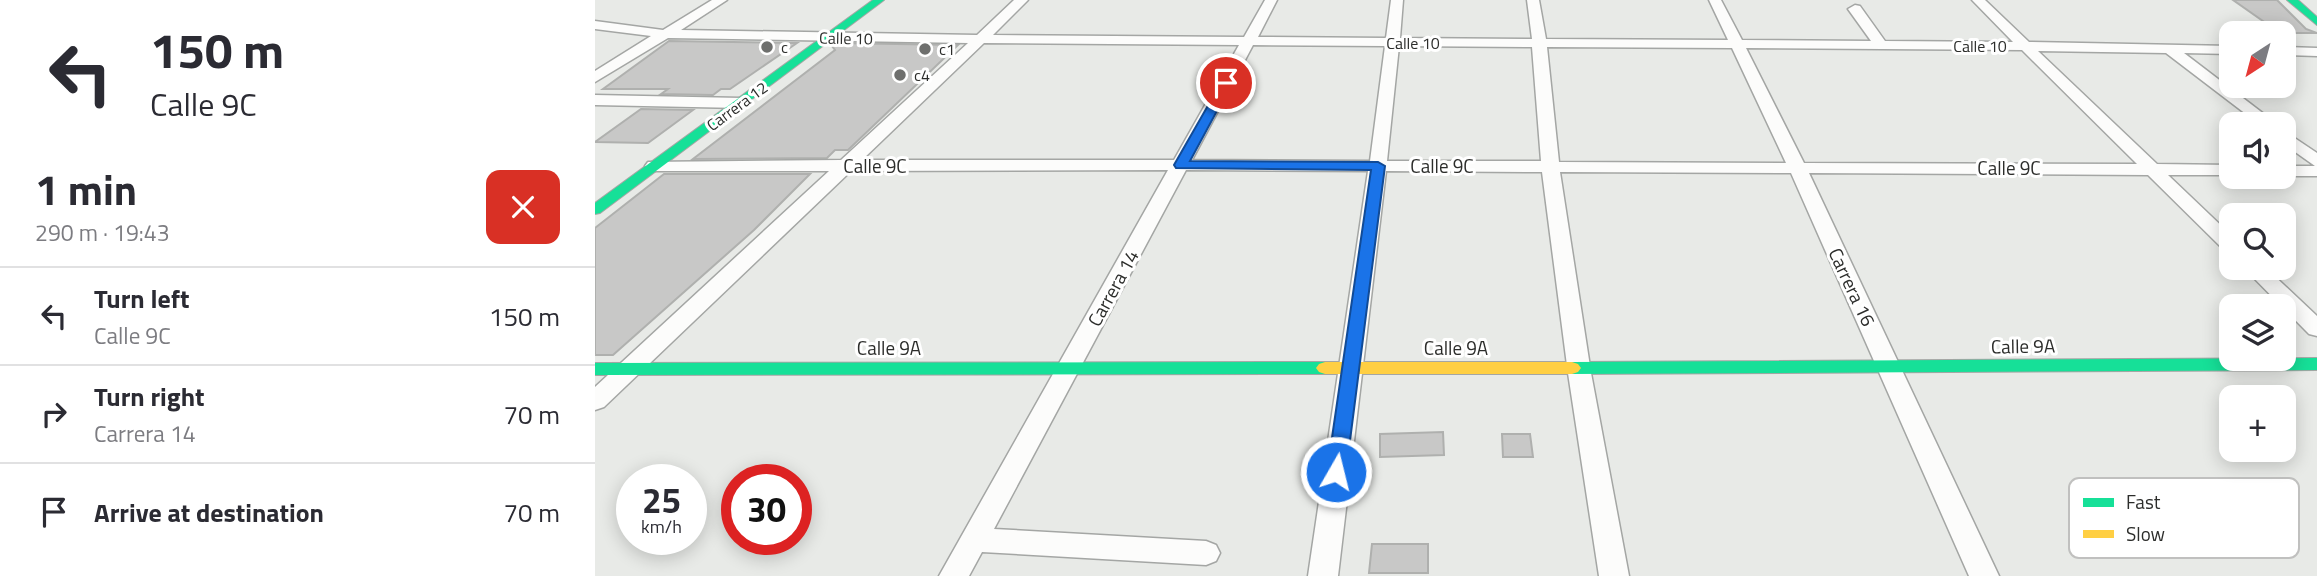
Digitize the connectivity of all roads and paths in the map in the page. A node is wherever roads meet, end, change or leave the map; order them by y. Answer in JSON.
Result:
{"nodes":[{"id":1,"x":721,"y":0,"type":"edge"},
{"id":2,"x":867,"y":0,"type":"edge"},
{"id":3,"x":879,"y":0,"type":"edge"},
{"id":4,"x":1022,"y":0,"type":"edge"},
{"id":5,"x":1271,"y":0,"type":"edge"},
{"id":6,"x":1397,"y":0,"type":"edge"},
{"id":7,"x":1533,"y":0,"type":"edge"},
{"id":8,"x":1715,"y":0,"type":"edge"},
{"id":9,"x":1978,"y":0,"type":"edge"},
{"id":10,"x":2292,"y":0,"type":"edge"},
{"id":11,"x":1855,"y":9,"type":"dead end"},
{"id":12,"x":2317,"y":22,"type":"edge"},
{"id":13,"x":595,"y":25,"type":"edge"},
{"id":14,"x":664,"y":34,"type":"junction"},
{"id":15,"x":823,"y":38,"type":"junction"},
{"id":16,"x":980,"y":40,"type":"junction"},
{"id":17,"x":1249,"y":42,"type":"junction"},
{"id":18,"x":1392,"y":43,"type":"junction"},
{"id":19,"x":1541,"y":44,"type":"junction"},
{"id":20,"x":1738,"y":46,"type":"junction"},
{"id":21,"x":1882,"y":46,"type":"junction"},
{"id":22,"x":2025,"y":46,"type":"junction"},
{"id":23,"x":2168,"y":48,"type":"junction"},
{"id":24,"x":2219,"y":50,"type":"edge"},
{"id":25,"x":2296,"y":51,"type":"edge"},
{"id":26,"x":2317,"y":52,"type":"edge"},
{"id":27,"x":595,"y":77,"type":"edge"},
{"id":28,"x":595,"y":100,"type":"edge"},
{"id":29,"x":733,"y":104,"type":"junction"},
{"id":30,"x":2253,"y":112,"type":"edge"},
{"id":31,"x":2296,"y":145,"type":"edge"},
{"id":32,"x":2317,"y":161,"type":"edge"},
{"id":33,"x":1181,"y":165,"type":"junction"},
{"id":34,"x":653,"y":166,"type":"junction"},
{"id":35,"x":847,"y":166,"type":"junction"},
{"id":36,"x":1378,"y":166,"type":"junction"},
{"id":37,"x":1551,"y":167,"type":"junction"},
{"id":38,"x":2151,"y":168,"type":"junction"},
{"id":39,"x":1798,"y":169,"type":"junction"},
{"id":40,"x":2219,"y":170,"type":"edge"},
{"id":41,"x":2296,"y":171,"type":"edge"},
{"id":42,"x":2317,"y":172,"type":"edge"},
{"id":43,"x":595,"y":197,"type":"edge"},
{"id":44,"x":595,"y":210,"type":"edge"},
{"id":45,"x":2219,"y":234,"type":"edge"},
{"id":46,"x":2266,"y":280,"type":"edge"},
{"id":47,"x":2317,"y":329,"type":"edge"},
{"id":48,"x":2317,"y":364,"type":"edge"},
{"id":49,"x":1889,"y":368,"type":"junction"},
{"id":50,"x":595,"y":369,"type":"edge"},
{"id":51,"x":628,"y":369,"type":"junction"},
{"id":52,"x":1068,"y":369,"type":"junction"},
{"id":53,"x":1350,"y":369,"type":"junction"},
{"id":54,"x":1578,"y":369,"type":"junction"},
{"id":55,"x":595,"y":401,"type":"edge"},
{"id":56,"x":974,"y":540,"type":"junction"},
{"id":57,"x":1206,"y":553,"type":"dead end"},
{"id":58,"x":954,"y":576,"type":"edge"},
{"id":59,"x":1322,"y":576,"type":"edge"},
{"id":60,"x":1614,"y":576,"type":"edge"},
{"id":61,"x":1984,"y":576,"type":"edge"}],
"edges":[{"from":1,"to":14,"type":"street"},
{"from":2,"to":15,"type":"main road","name":"Carrera 12"},
{"from":3,"to":15,"type":"main road","name":"Carrera 12"},
{"from":4,"to":16,"type":"street"},
{"from":5,"to":17,"type":"street","name":"Carrera 14"},
{"from":6,"to":18,"type":"street"},
{"from":7,"to":19,"type":"street"},
{"from":8,"to":20,"type":"street","name":"Carrera 16"},
{"from":9,"to":22,"type":"street"},
{"from":10,"to":12,"type":"main road"},
{"from":11,"to":21,"type":"street"},
{"from":13,"to":14,"type":"street","name":"Calle 10"},
{"from":14,"to":15,"type":"street","name":"Calle 10"},
{"from":14,"to":27,"type":"street"},
{"from":15,"to":16,"type":"street","name":"Calle 10"},
{"from":15,"to":29,"type":"main road","name":"Carrera 12"},
{"from":16,"to":17,"type":"street","name":"Calle 10"},
{"from":16,"to":35,"type":"street"},
{"from":17,"to":18,"type":"street","name":"Calle 10"},
{"from":17,"to":33,"type":"street","name":"Carrera 14"},
{"from":18,"to":19,"type":"street","name":"Calle 10"},
{"from":18,"to":36,"type":"street"},
{"from":19,"to":20,"type":"street","name":"Calle 10"},
{"from":19,"to":37,"type":"street"},
{"from":20,"to":21,"type":"street","name":"Calle 10"},
{"from":20,"to":39,"type":"street","name":"Carrera 16"},
{"from":21,"to":22,"type":"street","name":"Calle 10"},
{"from":22,"to":23,"type":"street","name":"Calle 10"},
{"from":22,"to":38,"type":"street"},
{"from":23,"to":24,"type":"street","name":"Calle 10"},
{"from":23,"to":30,"type":"street"},
{"from":25,"to":26,"type":"street"},
{"from":28,"to":29,"type":"street"},
{"from":29,"to":34,"type":"main road","name":"Carrera 12"},
{"from":29,"to":43,"type":"main road","name":"Carrera 12"},
{"from":31,"to":32,"type":"street"},
{"from":33,"to":35,"type":"street","name":"Calle 9C"},
{"from":33,"to":36,"type":"street","name":"Calle 9C"},
{"from":33,"to":52,"type":"street","name":"Carrera 14"},
{"from":34,"to":35,"type":"street","name":"Calle 9C"},
{"from":34,"to":44,"type":"main road","name":"Carrera 12"},
{"from":35,"to":51,"type":"street"},
{"from":36,"to":37,"type":"street","name":"Calle 9C"},
{"from":36,"to":53,"type":"street"},
{"from":37,"to":39,"type":"street","name":"Calle 9C"},
{"from":37,"to":54,"type":"street"},
{"from":38,"to":39,"type":"street","name":"Calle 9C"},
{"from":38,"to":40,"type":"street","name":"Calle 9C"},
{"from":38,"to":45,"type":"street"},
{"from":39,"to":49,"type":"street","name":"Carrera 16"},
{"from":41,"to":42,"type":"street"},
{"from":46,"to":47,"type":"street"},
{"from":48,"to":49,"type":"main road","name":"Calle 9A"},
{"from":49,"to":54,"type":"main road","name":"Calle 9A"},
{"from":49,"to":61,"type":"street","name":"Carrera 16"},
{"from":50,"to":51,"type":"main road","name":"Calle 9A"},
{"from":51,"to":52,"type":"main road","name":"Calle 9A"},
{"from":51,"to":55,"type":"street"},
{"from":52,"to":53,"type":"main road","name":"Calle 9A"},
{"from":52,"to":56,"type":"street","name":"Carrera 14"},
{"from":53,"to":54,"type":"main road","name":"Calle 9A"},
{"from":53,"to":59,"type":"street"},
{"from":54,"to":60,"type":"street"},
{"from":56,"to":57,"type":"street"},
{"from":56,"to":58,"type":"street","name":"Carrera 14"}]}
